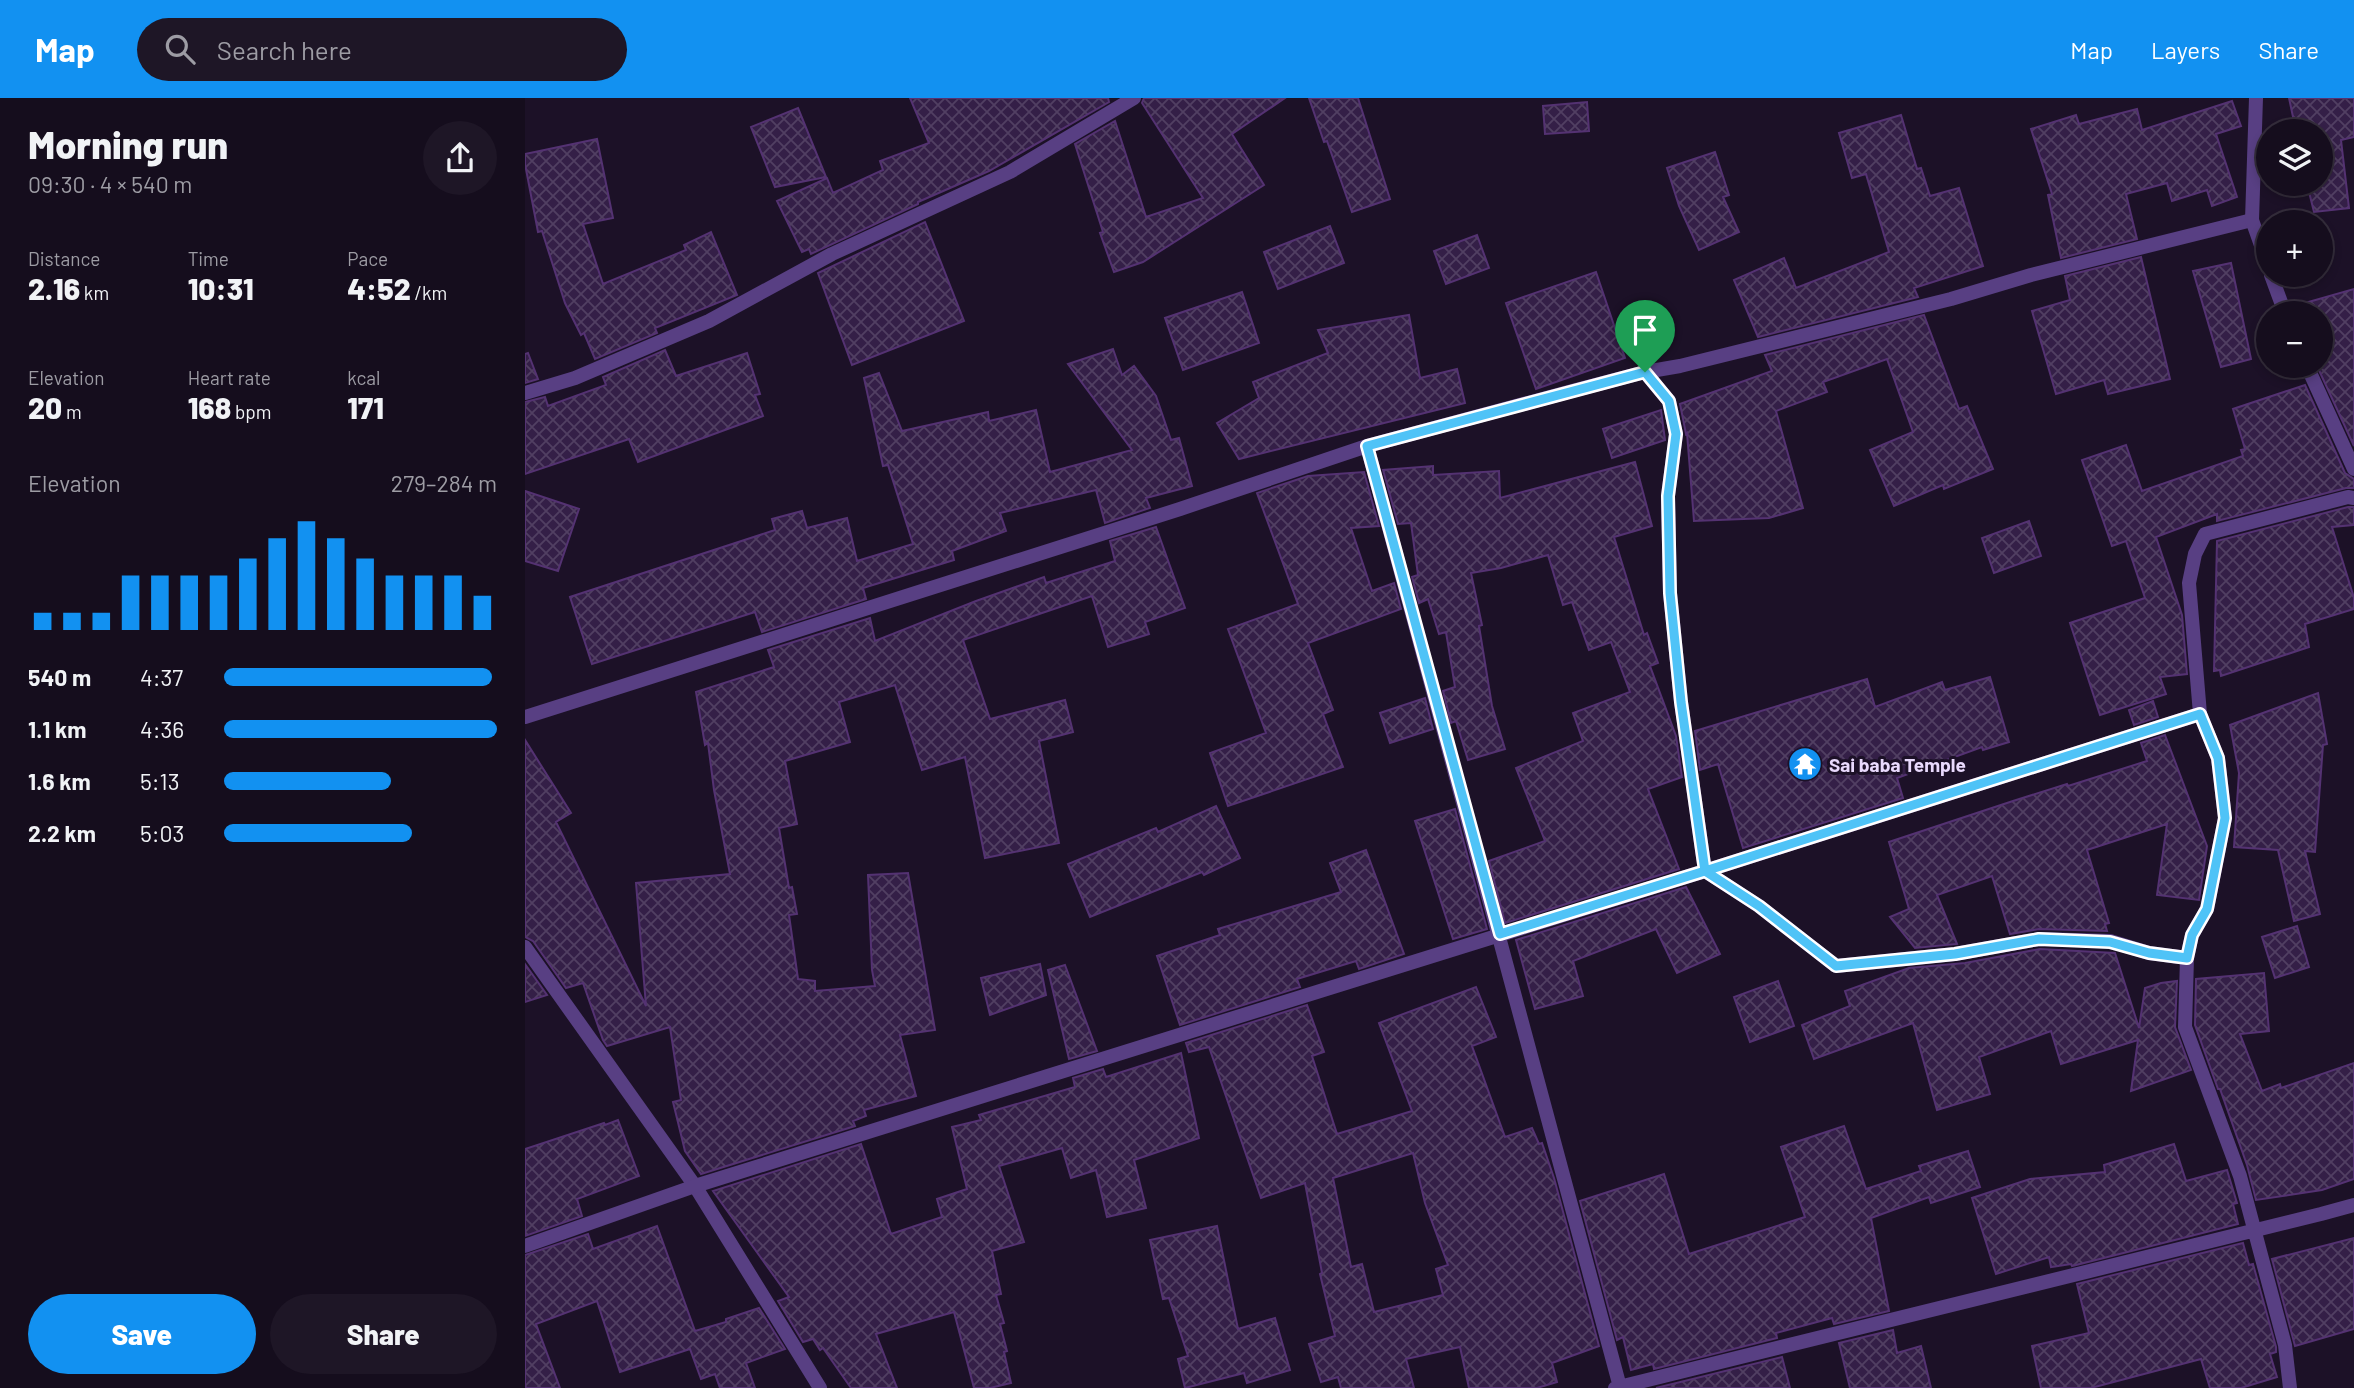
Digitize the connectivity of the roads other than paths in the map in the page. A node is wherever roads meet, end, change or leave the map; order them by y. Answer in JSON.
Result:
{"nodes":[{"id":1,"x":1134,"y":98,"type":"edge"},
{"id":2,"x":2256,"y":98,"type":"edge"},
{"id":3,"x":2252,"y":220,"type":"junction"},
{"id":4,"x":2256,"y":231,"type":"edge"},
{"id":5,"x":1645,"y":372,"type":"junction"},
{"id":6,"x":2312,"y":378,"type":"edge"},
{"id":7,"x":525,"y":393,"type":"edge"},
{"id":8,"x":1367,"y":446,"type":"junction"},
{"id":9,"x":2354,"y":469,"type":"edge"},
{"id":10,"x":2354,"y":498,"type":"edge"},
{"id":11,"x":2200,"y":714,"type":"junction"},
{"id":12,"x":525,"y":717,"type":"edge"},
{"id":13,"x":1705,"y":871,"type":"junction"},
{"id":14,"x":1500,"y":934,"type":"junction"},
{"id":15,"x":525,"y":947,"type":"edge"},
{"id":16,"x":2187,"y":958,"type":"junction"},
{"id":17,"x":695,"y":1186,"type":"junction"},
{"id":18,"x":2354,"y":1205,"type":"edge"},
{"id":19,"x":2254,"y":1231,"type":"junction"},
{"id":20,"x":525,"y":1246,"type":"edge"},
{"id":21,"x":1617,"y":1387,"type":"edge"},
{"id":22,"x":820,"y":1388,"type":"edge"},
{"id":23,"x":2290,"y":1388,"type":"edge"}],
"edges":[{"from":1,"to":7,"type":"street"},
{"from":2,"to":3,"type":"street"},
{"from":3,"to":4,"type":"street"},
{"from":3,"to":5,"type":"street"},
{"from":5,"to":8,"type":"street"},
{"from":5,"to":13,"type":"street"},
{"from":6,"to":9,"type":"street"},
{"from":8,"to":12,"type":"street"},
{"from":8,"to":14,"type":"street"},
{"from":10,"to":11,"type":"street"},
{"from":11,"to":13,"type":"street"},
{"from":11,"to":16,"type":"street"},
{"from":13,"to":14,"type":"street"},
{"from":13,"to":16,"type":"street"},
{"from":14,"to":17,"type":"street"},
{"from":14,"to":21,"type":"street"},
{"from":15,"to":17,"type":"street"},
{"from":16,"to":19,"type":"street"},
{"from":17,"to":20,"type":"street"},
{"from":17,"to":22,"type":"street"},
{"from":18,"to":19,"type":"street"},
{"from":19,"to":21,"type":"street"},
{"from":19,"to":23,"type":"street"}]}
